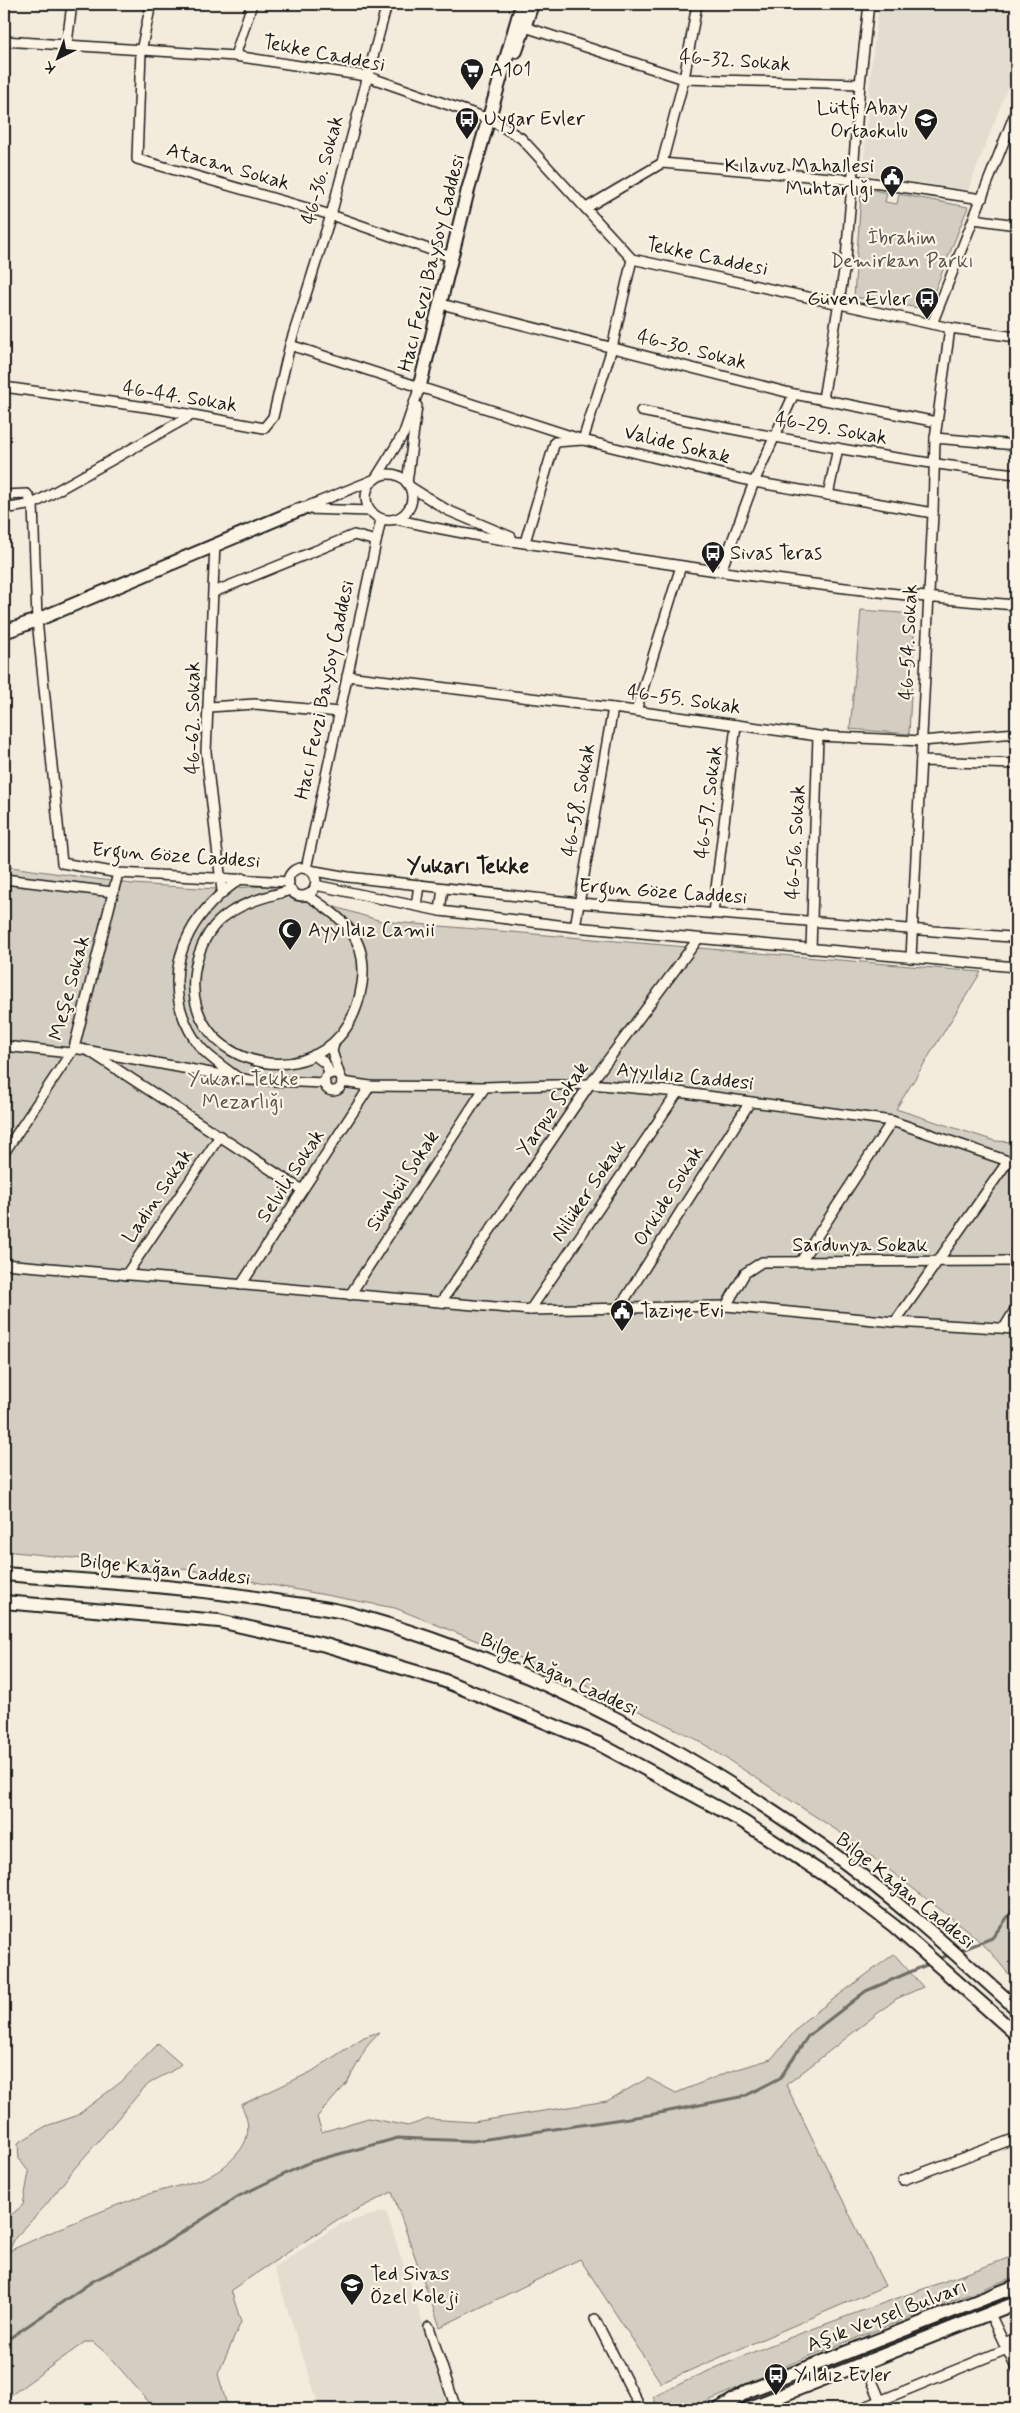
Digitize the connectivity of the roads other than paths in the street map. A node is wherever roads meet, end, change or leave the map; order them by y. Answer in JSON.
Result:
{"nodes":[{"id":1,"x":72,"y":4,"type":"edge"},
{"id":2,"x":151,"y":4,"type":"edge"},
{"id":3,"x":252,"y":4,"type":"edge"},
{"id":4,"x":387,"y":4,"type":"edge"},
{"id":5,"x":522,"y":4,"type":"edge"},
{"id":6,"x":532,"y":4,"type":"edge"},
{"id":7,"x":698,"y":4,"type":"edge"},
{"id":8,"x":869,"y":4,"type":"edge"},
{"id":9,"x":525,"y":28,"type":"junction"},
{"id":10,"x":4,"y":41,"type":"edge"},
{"id":11,"x":67,"y":43,"type":"junction"},
{"id":12,"x":141,"y":51,"type":"junction"},
{"id":13,"x":235,"y":56,"type":"junction"},
{"id":14,"x":366,"y":76,"type":"junction"},
{"id":15,"x":684,"y":79,"type":"junction"},
{"id":16,"x":860,"y":84,"type":"junction"},
{"id":17,"x":1016,"y":111,"type":"edge"},
{"id":18,"x":490,"y":119,"type":"junction"},
{"id":19,"x":1012,"y":130,"type":"edge"},
{"id":20,"x":662,"y":163,"type":"junction"},
{"id":21,"x":853,"y":180,"type":"junction"},
{"id":22,"x":982,"y":199,"type":"junction"},
{"id":23,"x":586,"y":208,"type":"junction"},
{"id":24,"x":330,"y":215,"type":"junction"},
{"id":25,"x":974,"y":219,"type":"junction"},
{"id":26,"x":1016,"y":225,"type":"edge"},
{"id":27,"x":451,"y":256,"type":"junction"},
{"id":28,"x":632,"y":259,"type":"junction"},
{"id":29,"x":441,"y":304,"type":"junction"},
{"id":30,"x":840,"y":304,"type":"junction"},
{"id":31,"x":932,"y":324,"type":"junction"},
{"id":32,"x":950,"y":328,"type":"junction"},
{"id":33,"x":1016,"y":337,"type":"edge"},
{"id":34,"x":290,"y":345,"type":"junction"},
{"id":35,"x":612,"y":348,"type":"junction"},
{"id":36,"x":4,"y":387,"type":"edge"},
{"id":37,"x":419,"y":388,"type":"junction"},
{"id":38,"x":794,"y":394,"type":"junction"},
{"id":39,"x":822,"y":399,"type":"junction"},
{"id":40,"x":641,"y":411,"type":"dead end"},
{"id":41,"x":192,"y":416,"type":"junction"},
{"id":42,"x":937,"y":422,"type":"junction"},
{"id":43,"x":775,"y":438,"type":"junction"},
{"id":44,"x":935,"y":438,"type":"junction"},
{"id":45,"x":583,"y":440,"type":"junction"},
{"id":46,"x":1016,"y":445,"type":"edge"},
{"id":47,"x":838,"y":448,"type":"junction"},
{"id":48,"x":933,"y":465,"type":"junction"},
{"id":49,"x":1016,"y":474,"type":"edge"},
{"id":50,"x":375,"y":479,"type":"junction"},
{"id":51,"x":754,"y":482,"type":"junction"},
{"id":52,"x":408,"y":485,"type":"junction"},
{"id":53,"x":4,"y":495,"type":"edge"},
{"id":54,"x":828,"y":495,"type":"junction"},
{"id":55,"x":34,"y":504,"type":"junction"},
{"id":56,"x":4,"y":509,"type":"edge"},
{"id":57,"x":301,"y":509,"type":"junction"},
{"id":58,"x":370,"y":511,"type":"junction"},
{"id":59,"x":933,"y":513,"type":"junction"},
{"id":60,"x":381,"y":519,"type":"junction"},
{"id":61,"x":396,"y":519,"type":"junction"},
{"id":62,"x":376,"y":541,"type":"junction"},
{"id":63,"x":525,"y":542,"type":"junction"},
{"id":64,"x":215,"y":544,"type":"junction"},
{"id":65,"x":681,"y":566,"type":"junction"},
{"id":66,"x":721,"y":571,"type":"junction"},
{"id":67,"x":214,"y":592,"type":"junction"},
{"id":68,"x":928,"y":599,"type":"junction"},
{"id":69,"x":1016,"y":605,"type":"edge"},
{"id":70,"x":37,"y":620,"type":"junction"},
{"id":71,"x":4,"y":632,"type":"edge"},
{"id":72,"x":347,"y":676,"type":"junction"},
{"id":73,"x":209,"y":707,"type":"junction"},
{"id":74,"x":613,"y":708,"type":"junction"},
{"id":75,"x":636,"y":711,"type":"junction"},
{"id":76,"x":340,"y":712,"type":"junction"},
{"id":77,"x":736,"y":725,"type":"junction"},
{"id":78,"x":1016,"y":733,"type":"edge"},
{"id":79,"x":818,"y":736,"type":"junction"},
{"id":80,"x":922,"y":741,"type":"junction"},
{"id":81,"x":921,"y":761,"type":"junction"},
{"id":82,"x":1016,"y":764,"type":"edge"},
{"id":83,"x":308,"y":869,"type":"junction"},
{"id":84,"x":118,"y":873,"type":"junction"},
{"id":85,"x":222,"y":878,"type":"junction"},
{"id":86,"x":242,"y":878,"type":"junction"},
{"id":87,"x":4,"y":880,"type":"edge"},
{"id":88,"x":315,"y":885,"type":"junction"},
{"id":89,"x":419,"y":885,"type":"junction"},
{"id":90,"x":290,"y":886,"type":"junction"},
{"id":91,"x":443,"y":888,"type":"junction"},
{"id":92,"x":222,"y":891,"type":"junction"},
{"id":93,"x":113,"y":892,"type":"junction"},
{"id":94,"x":307,"y":895,"type":"junction"},
{"id":95,"x":579,"y":903,"type":"junction"},
{"id":96,"x":416,"y":906,"type":"junction"},
{"id":97,"x":440,"y":911,"type":"junction"},
{"id":98,"x":713,"y":913,"type":"junction"},
{"id":99,"x":810,"y":920,"type":"junction"},
{"id":100,"x":575,"y":927,"type":"junction"},
{"id":101,"x":914,"y":928,"type":"junction"},
{"id":102,"x":1016,"y":936,"type":"edge"},
{"id":103,"x":698,"y":938,"type":"junction"},
{"id":104,"x":811,"y":949,"type":"junction"},
{"id":105,"x":911,"y":958,"type":"junction"},
{"id":106,"x":1016,"y":967,"type":"edge"},
{"id":107,"x":335,"y":1041,"type":"junction"},
{"id":108,"x":4,"y":1046,"type":"edge"},
{"id":109,"x":72,"y":1051,"type":"junction"},
{"id":110,"x":89,"y":1051,"type":"junction"},
{"id":111,"x":314,"y":1056,"type":"junction"},
{"id":112,"x":330,"y":1074,"type":"junction"},
{"id":113,"x":240,"y":1078,"type":"junction"},
{"id":114,"x":341,"y":1079,"type":"junction"},
{"id":115,"x":325,"y":1083,"type":"junction"},
{"id":116,"x":590,"y":1084,"type":"junction"},
{"id":117,"x":370,"y":1086,"type":"junction"},
{"id":118,"x":485,"y":1087,"type":"junction"},
{"id":119,"x":678,"y":1092,"type":"junction"},
{"id":120,"x":750,"y":1102,"type":"junction"},
{"id":121,"x":892,"y":1121,"type":"junction"},
{"id":122,"x":220,"y":1136,"type":"junction"},
{"id":123,"x":4,"y":1153,"type":"edge"},
{"id":124,"x":1012,"y":1161,"type":"edge"},
{"id":125,"x":302,"y":1190,"type":"junction"},
{"id":126,"x":801,"y":1261,"type":"junction"},
{"id":127,"x":1016,"y":1261,"type":"edge"},
{"id":128,"x":938,"y":1263,"type":"junction"},
{"id":129,"x":4,"y":1264,"type":"edge"},
{"id":130,"x":126,"y":1275,"type":"junction"},
{"id":131,"x":241,"y":1285,"type":"junction"},
{"id":132,"x":350,"y":1294,"type":"junction"},
{"id":133,"x":441,"y":1302,"type":"junction"},
{"id":134,"x":726,"y":1306,"type":"junction"},
{"id":135,"x":1016,"y":1308,"type":"edge"},
{"id":136,"x":530,"y":1310,"type":"junction"},
{"id":137,"x":618,"y":1310,"type":"junction"},
{"id":138,"x":895,"y":1322,"type":"junction"},
{"id":139,"x":1004,"y":1328,"type":"junction"},
{"id":140,"x":1016,"y":1329,"type":"edge"},
{"id":141,"x":4,"y":1574,"type":"edge"},
{"id":142,"x":4,"y":1602,"type":"edge"},
{"id":143,"x":1016,"y":2008,"type":"edge"},
{"id":144,"x":1016,"y":2034,"type":"edge"},
{"id":145,"x":1016,"y":2138,"type":"edge"},
{"id":146,"x":903,"y":2180,"type":"dead end"},
{"id":147,"x":1016,"y":2286,"type":"edge"},
{"id":148,"x":1016,"y":2303,"type":"edge"},
{"id":149,"x":990,"y":2314,"type":"junction"},
{"id":150,"x":595,"y":2319,"type":"dead end"},
{"id":151,"x":429,"y":2327,"type":"dead end"},
{"id":152,"x":1016,"y":2338,"type":"edge"},
{"id":153,"x":1006,"y":2346,"type":"junction"},
{"id":154,"x":865,"y":2364,"type":"junction"},
{"id":155,"x":1016,"y":2368,"type":"edge"},
{"id":156,"x":743,"y":2394,"type":"junction"},
{"id":157,"x":883,"y":2405,"type":"edge"},
{"id":158,"x":456,"y":2409,"type":"edge"},
{"id":159,"x":641,"y":2409,"type":"edge"},
{"id":160,"x":719,"y":2409,"type":"edge"},
{"id":161,"x":747,"y":2409,"type":"edge"},
{"id":162,"x":860,"y":2409,"type":"edge"}],
"edges":[{"from":1,"to":11,"type":"street"},
{"from":2,"to":12,"type":"street"},
{"from":3,"to":13,"type":"street"},
{"from":4,"to":14,"type":"street","name":"46-36. Sokak"},
{"from":5,"to":18,"type":"main road","name":"Hacı Fevzi Baysoy Caddesi"},
{"from":6,"to":9,"type":"main road","name":"Hacı Fevzi Baysoy Caddesi"},
{"from":7,"to":15,"type":"street"},
{"from":8,"to":16,"type":"street"},
{"from":9,"to":15,"type":"street","name":"46-32. Sokak"},
{"from":9,"to":18,"type":"main road","name":"Hacı Fevzi Baysoy Caddesi"},
{"from":10,"to":11,"type":"street","name":"Tekke Caddesi"},
{"from":11,"to":12,"type":"street","name":"Tekke Caddesi"},
{"from":12,"to":13,"type":"street","name":"Tekke Caddesi"},
{"from":12,"to":24,"type":"street","name":"Atacan Sokak"},
{"from":13,"to":14,"type":"street","name":"Tekke Caddesi"},
{"from":14,"to":18,"type":"street","name":"Tekke Caddesi"},
{"from":14,"to":24,"type":"street","name":"46-36. Sokak"},
{"from":15,"to":16,"type":"street","name":"46-32. Sokak"},
{"from":15,"to":20,"type":"street"},
{"from":16,"to":21,"type":"street"},
{"from":17,"to":19,"type":"street"},
{"from":18,"to":23,"type":"street","name":"Tekke Caddesi"},
{"from":18,"to":27,"type":"main road","name":"Hacı Fevzi Baysoy Caddesi"},
{"from":19,"to":22,"type":"street"},
{"from":20,"to":21,"type":"street"},
{"from":20,"to":23,"type":"street"},
{"from":21,"to":22,"type":"street"},
{"from":21,"to":30,"type":"street"},
{"from":22,"to":25,"type":"street"},
{"from":23,"to":28,"type":"street","name":"Tekke Caddesi"},
{"from":24,"to":27,"type":"street","name":"Atacan Sokak"},
{"from":24,"to":34,"type":"street","name":"46-36. Sokak"},
{"from":25,"to":26,"type":"street"},
{"from":25,"to":31,"type":"street"},
{"from":27,"to":29,"type":"main road","name":"Hacı Fevzi Baysoy Caddesi"},
{"from":28,"to":30,"type":"street","name":"Tekke Caddesi"},
{"from":28,"to":35,"type":"street"},
{"from":29,"to":35,"type":"street","name":"46-30. Sokak"},
{"from":29,"to":37,"type":"main road","name":"Hacı Fevzi Baysoy Caddesi"},
{"from":30,"to":31,"type":"street","name":"Tekke Caddesi"},
{"from":30,"to":39,"type":"street"},
{"from":31,"to":32,"type":"street","name":"Tekke Caddesi"},
{"from":32,"to":33,"type":"street","name":"Tekke Caddesi"},
{"from":32,"to":42,"type":"street","name":"46-54. Sokak"},
{"from":34,"to":37,"type":"street","name":"Valide Sokak"},
{"from":34,"to":41,"type":"street","name":"46-44. Sokak"},
{"from":35,"to":38,"type":"street","name":"46-30. Sokak"},
{"from":35,"to":45,"type":"street"},
{"from":36,"to":41,"type":"street","name":"46-44. Sokak"},
{"from":37,"to":45,"type":"street","name":"Valide Sokak"},
{"from":37,"to":50,"type":"street","name":"Hacı Fevzi Baysoy Caddesi"},
{"from":37,"to":52,"type":"street","name":"Hacı Fevzi Baysoy Caddesi"},
{"from":38,"to":39,"type":"street","name":"46-30. Sokak"},
{"from":38,"to":43,"type":"street"},
{"from":39,"to":42,"type":"street","name":"46-30. Sokak"},
{"from":40,"to":43,"type":"street","name":"46-29. Sokak"},
{"from":41,"to":55,"type":"street"},
{"from":42,"to":44,"type":"street","name":"46-54. Sokak"},
{"from":43,"to":47,"type":"street","name":"46-29. Sokak"},
{"from":43,"to":51,"type":"street"},
{"from":44,"to":46,"type":"street"},
{"from":44,"to":48,"type":"street","name":"46-54. Sokak"},
{"from":45,"to":51,"type":"street","name":"Valide Sokak"},
{"from":45,"to":63,"type":"street"},
{"from":47,"to":48,"type":"street","name":"46-29. Sokak"},
{"from":47,"to":54,"type":"street"},
{"from":48,"to":49,"type":"street","name":"46-29. Sokak"},
{"from":48,"to":59,"type":"street","name":"46-54. Sokak"},
{"from":50,"to":52,"type":"street"},
{"from":50,"to":57,"type":"street"},
{"from":50,"to":58,"type":"street"},
{"from":51,"to":54,"type":"street","name":"Valide Sokak"},
{"from":51,"to":66,"type":"street"},
{"from":52,"to":61,"type":"street"},
{"from":52,"to":63,"type":"street"},
{"from":53,"to":55,"type":"street"},
{"from":54,"to":59,"type":"street","name":"Valide Sokak"},
{"from":55,"to":56,"type":"street"},
{"from":55,"to":70,"type":"street"},
{"from":57,"to":58,"type":"street"},
{"from":57,"to":64,"type":"main road"},
{"from":58,"to":60,"type":"street"},
{"from":59,"to":68,"type":"street","name":"46-54. Sokak"},
{"from":60,"to":61,"type":"street"},
{"from":60,"to":62,"type":"street","name":"Hacı Fevzi Baysoy Caddesi"},
{"from":61,"to":63,"type":"street"},
{"from":62,"to":67,"type":"street"},
{"from":62,"to":72,"type":"street","name":"Hacı Fevzi Baysoy Caddesi"},
{"from":63,"to":65,"type":"street"},
{"from":64,"to":67,"type":"street","name":"46-62. Sokak"},
{"from":64,"to":70,"type":"main road"},
{"from":65,"to":66,"type":"street"},
{"from":65,"to":75,"type":"street"},
{"from":66,"to":68,"type":"street"},
{"from":67,"to":73,"type":"street","name":"46-62. Sokak"},
{"from":68,"to":69,"type":"street"},
{"from":68,"to":80,"type":"street","name":"46-54. Sokak"},
{"from":70,"to":71,"type":"main road"},
{"from":70,"to":84,"type":"street","name":"Ergun Göze Caddesi"},
{"from":72,"to":74,"type":"street","name":"46-55. Sokak"},
{"from":72,"to":76,"type":"street","name":"Hacı Fevzi Baysoy Caddesi"},
{"from":73,"to":76,"type":"street"},
{"from":73,"to":85,"type":"street","name":"46-62. Sokak"},
{"from":74,"to":75,"type":"street","name":"46-55. Sokak"},
{"from":74,"to":95,"type":"street","name":"46-58. Sokak"},
{"from":75,"to":77,"type":"street","name":"46-55. Sokak"},
{"from":76,"to":83,"type":"street","name":"Hacı Fevzi Baysoy Caddesi"},
{"from":77,"to":79,"type":"street","name":"46-55. Sokak"},
{"from":77,"to":98,"type":"street","name":"46-57. Sokak"},
{"from":78,"to":80,"type":"street","name":"46-55. Sokak"},
{"from":79,"to":80,"type":"street","name":"46-55. Sokak"},
{"from":79,"to":99,"type":"street","name":"46-56. Sokak"},
{"from":80,"to":81,"type":"street","name":"46-54. Sokak"},
{"from":81,"to":82,"type":"street"},
{"from":81,"to":101,"type":"street","name":"46-54. Sokak"},
{"from":83,"to":88,"type":"street"},
{"from":83,"to":89,"type":"street","name":"Ergun Göze Caddesi"},
{"from":83,"to":90,"type":"street"},
{"from":84,"to":85,"type":"street","name":"Ergun Göze Caddesi"},
{"from":84,"to":93,"type":"street","name":"Meşe Sokak"},
{"from":85,"to":86,"type":"street","name":"Ergun Göze Caddesi"},
{"from":85,"to":92,"type":"street","name":"46-62. Sokak"},
{"from":86,"to":90,"type":"street","name":"Ergun Göze Caddesi"},
{"from":86,"to":92,"type":"street"},
{"from":87,"to":93,"type":"street"},
{"from":88,"to":94,"type":"street"},
{"from":88,"to":96,"type":"street","name":"Ergun Göze Caddesi"},
{"from":89,"to":91,"type":"street","name":"Ergun Göze Caddesi"},
{"from":89,"to":96,"type":"street"},
{"from":90,"to":94,"type":"street"},
{"from":90,"to":111,"type":"street"},
{"from":91,"to":95,"type":"street","name":"Ergun Göze Caddesi"},
{"from":91,"to":97,"type":"street"},
{"from":92,"to":113,"type":"street"},
{"from":93,"to":109,"type":"street","name":"Meşe Sokak"},
{"from":94,"to":107,"type":"street"},
{"from":95,"to":98,"type":"street","name":"Ergun Göze Caddesi"},
{"from":95,"to":100,"type":"street","name":"46-58. Sokak"},
{"from":96,"to":97,"type":"street","name":"Ergun Göze Caddesi"},
{"from":97,"to":100,"type":"street","name":"Ergun Göze Caddesi"},
{"from":98,"to":99,"type":"street","name":"Ergun Göze Caddesi"},
{"from":99,"to":101,"type":"street","name":"Ergun Göze Caddesi"},
{"from":99,"to":104,"type":"street","name":"46-56. Sokak"},
{"from":100,"to":103,"type":"street","name":"Ergun Göze Caddesi"},
{"from":101,"to":102,"type":"street","name":"Ergun Göze Caddesi"},
{"from":101,"to":105,"type":"street","name":"46-54. Sokak"},
{"from":103,"to":104,"type":"street","name":"Ergun Göze Caddesi"},
{"from":103,"to":116,"type":"street","name":"Yarpuz Sokak"},
{"from":104,"to":105,"type":"street","name":"Ergun Göze Caddesi"},
{"from":105,"to":106,"type":"street","name":"Ergun Göze Caddesi"},
{"from":107,"to":111,"type":"street"},
{"from":107,"to":114,"type":"street"},
{"from":108,"to":109,"type":"street","name":"Ayyıldız Caddesi"},
{"from":109,"to":110,"type":"street","name":"Ayyıldız Caddesi"},
{"from":109,"to":123,"type":"street","name":"Meşe Sokak"},
{"from":110,"to":113,"type":"street","name":"Ayyıldız Caddesi"},
{"from":110,"to":122,"type":"street"},
{"from":111,"to":112,"type":"street"},
{"from":112,"to":114,"type":"street","name":"Ayyıldız Caddesi"},
{"from":112,"to":115,"type":"street"},
{"from":113,"to":115,"type":"street","name":"Ayyıldız Caddesi"},
{"from":114,"to":115,"type":"street","name":"Ayyıldız Caddesi"},
{"from":114,"to":117,"type":"street","name":"Ayyıldız Caddesi"},
{"from":116,"to":118,"type":"street","name":"Ayyıldız Caddesi"},
{"from":116,"to":119,"type":"street","name":"Ayyıldız Caddesi"},
{"from":116,"to":133,"type":"street","name":"Yarpuz Sokak"},
{"from":117,"to":118,"type":"street","name":"Ayyıldız Caddesi"},
{"from":117,"to":125,"type":"street","name":"Selvili Sokak"},
{"from":118,"to":132,"type":"street","name":"Sümbül Sokak"},
{"from":119,"to":120,"type":"street","name":"Ayyıldız Caddesi"},
{"from":119,"to":136,"type":"street","name":"Nilüker Sokak"},
{"from":120,"to":121,"type":"street","name":"Ayyıldız Caddesi"},
{"from":120,"to":137,"type":"street","name":"Orkide Sokak"},
{"from":121,"to":124,"type":"street","name":"Ayyıldız Caddesi"},
{"from":121,"to":126,"type":"street"},
{"from":122,"to":125,"type":"street"},
{"from":122,"to":130,"type":"street","name":"Ladin Sokak"},
{"from":124,"to":128,"type":"street"},
{"from":125,"to":131,"type":"street","name":"Selvili Sokak"},
{"from":126,"to":128,"type":"street","name":"Sardunya Sokak"},
{"from":126,"to":134,"type":"street","name":"Sardunya Sokak"},
{"from":127,"to":128,"type":"street","name":"Sardunya Sokak"},
{"from":128,"to":138,"type":"street"},
{"from":129,"to":130,"type":"street"},
{"from":130,"to":131,"type":"street"},
{"from":131,"to":132,"type":"street"},
{"from":132,"to":133,"type":"street"},
{"from":133,"to":136,"type":"street"},
{"from":134,"to":137,"type":"street"},
{"from":134,"to":138,"type":"street"},
{"from":135,"to":139,"type":"street"},
{"from":136,"to":137,"type":"street"},
{"from":138,"to":139,"type":"street"},
{"from":139,"to":140,"type":"street"},
{"from":141,"to":143,"type":"main road","name":"Bilge Kağan Caddesi"},
{"from":142,"to":144,"type":"main road","name":"Bilge Kağan Caddesi"},
{"from":145,"to":146,"type":"street"},
{"from":147,"to":156,"type":"main road","name":"Aşık Veysel Bulvarı"},
{"from":148,"to":149,"type":"main road","name":"Aşık Veysel Bulvarı"},
{"from":149,"to":153,"type":"street"},
{"from":149,"to":154,"type":"main road","name":"Aşık Veysel Bulvarı"},
{"from":150,"to":159,"type":"street"},
{"from":151,"to":158,"type":"street"},
{"from":152,"to":153,"type":"street"},
{"from":153,"to":155,"type":"street"},
{"from":153,"to":157,"type":"street"},
{"from":154,"to":157,"type":"street"},
{"from":154,"to":161,"type":"main road","name":"Aşık Veysel Bulvarı"},
{"from":156,"to":160,"type":"main road","name":"Aşık Veysel Bulvarı"},
{"from":156,"to":161,"type":"street"},
{"from":157,"to":162,"type":"street"}]}
